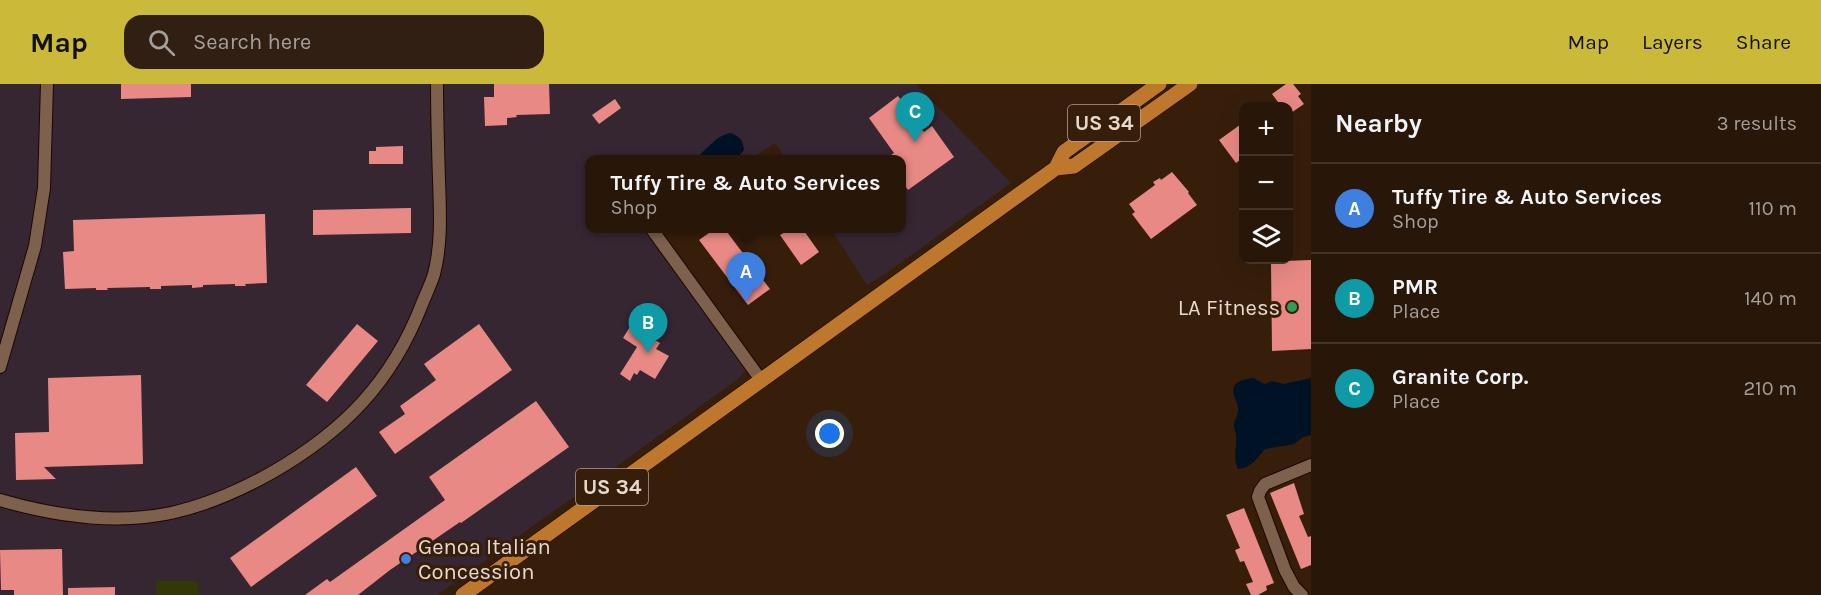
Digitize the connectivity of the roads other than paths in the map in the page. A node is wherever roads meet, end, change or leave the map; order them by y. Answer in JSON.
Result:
{"nodes":[{"id":1,"x":47,"y":84,"type":"edge"},
{"id":2,"x":437,"y":84,"type":"edge"},
{"id":3,"x":1159,"y":84,"type":"edge"},
{"id":4,"x":1190,"y":84,"type":"edge"},
{"id":5,"x":1056,"y":168,"type":"junction"},
{"id":6,"x":655,"y":233,"type":"edge"},
{"id":7,"x":0,"y":367,"type":"edge"},
{"id":8,"x":761,"y":380,"type":"junction"},
{"id":9,"x":1311,"y":465,"type":"edge"},
{"id":10,"x":0,"y":500,"type":"edge"},
{"id":11,"x":1311,"y":591,"type":"edge"},
{"id":12,"x":463,"y":595,"type":"edge"},
{"id":13,"x":1304,"y":595,"type":"edge"}],
"edges":[{"from":1,"to":7,"type":"street"},
{"from":2,"to":10,"type":"street"},
{"from":3,"to":5,"type":"main road","number":"US 34"},
{"from":4,"to":5,"type":"main road","number":"US 34"},
{"from":5,"to":8,"type":"main road","number":"US 34"},
{"from":6,"to":8,"type":"street"},
{"from":8,"to":12,"type":"main road","number":"US 34"},
{"from":9,"to":13,"type":"street"},
{"from":11,"to":13,"type":"street"}]}
